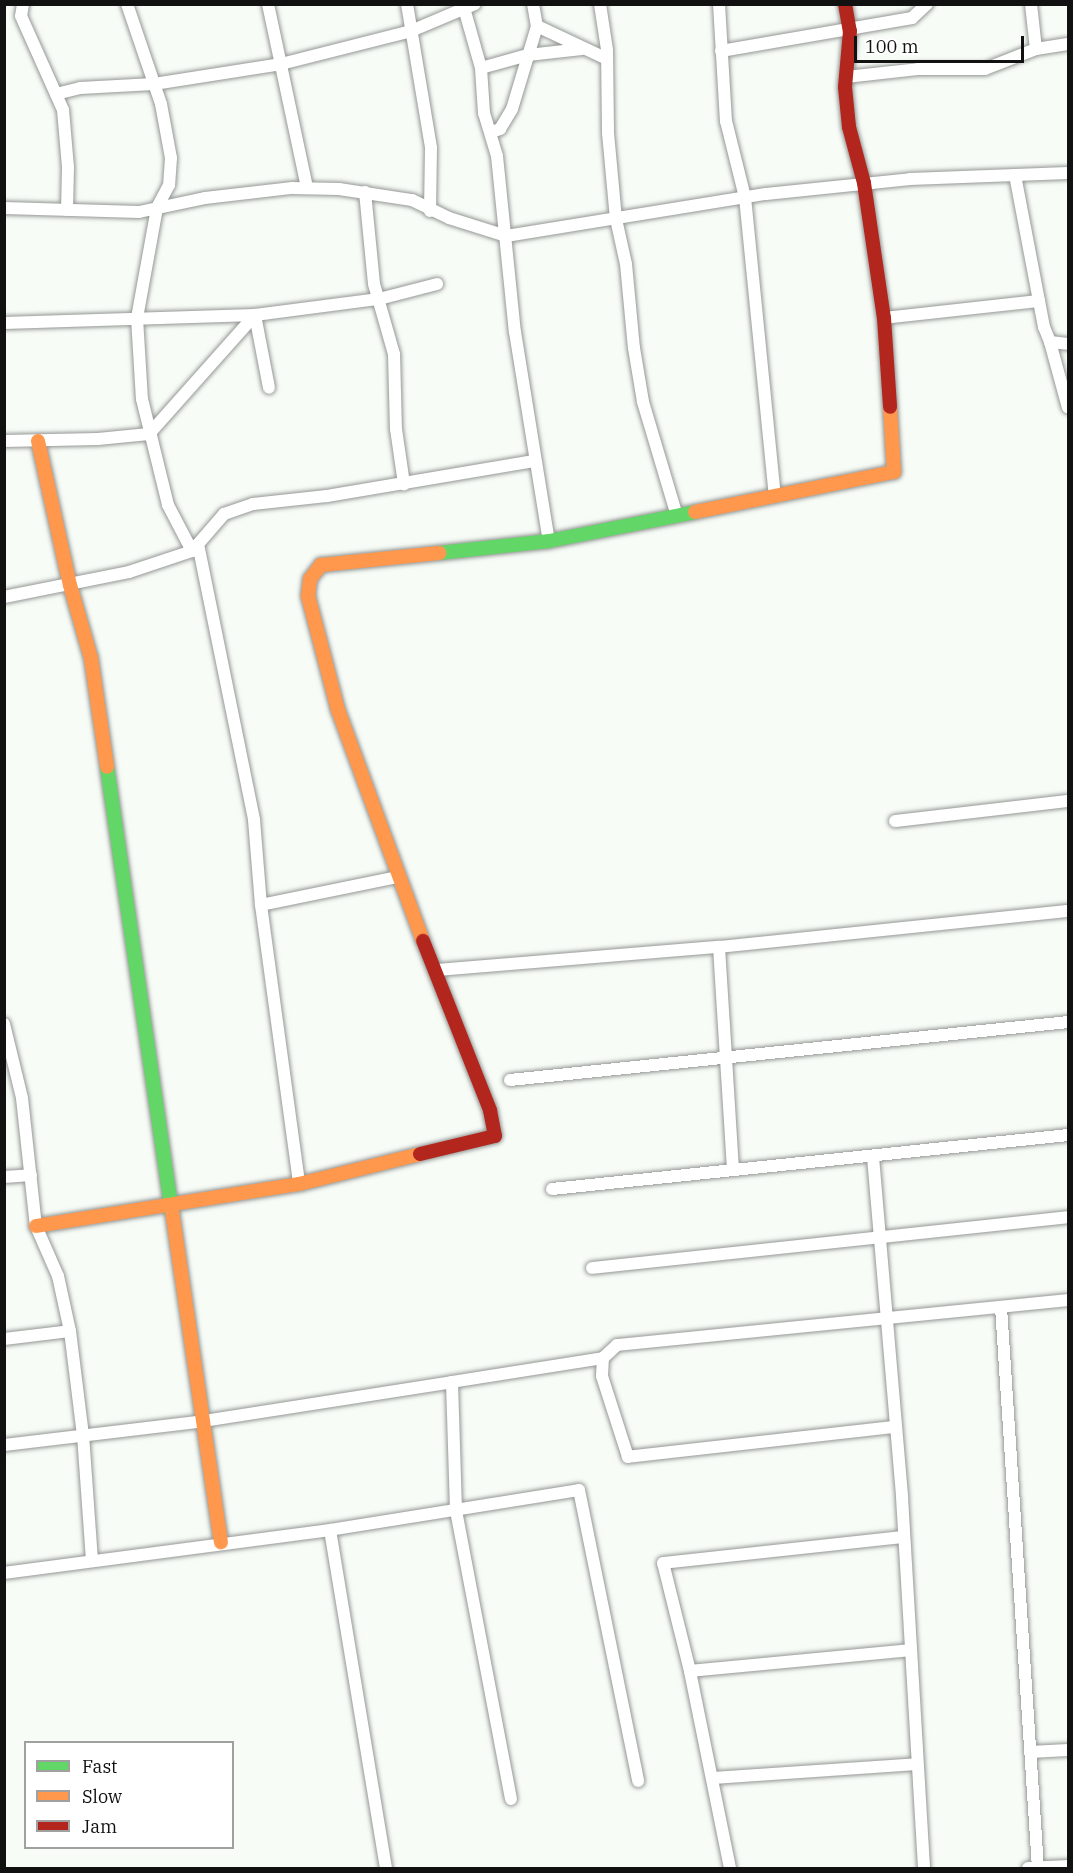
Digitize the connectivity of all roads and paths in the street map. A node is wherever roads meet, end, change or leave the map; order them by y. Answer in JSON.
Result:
{"nodes":[{"id":1,"x":22,"y":4,"type":"edge"},
{"id":2,"x":128,"y":4,"type":"edge"},
{"id":3,"x":268,"y":4,"type":"edge"},
{"id":4,"x":407,"y":4,"type":"edge"},
{"id":5,"x":533,"y":4,"type":"edge"},
{"id":6,"x":600,"y":4,"type":"edge"},
{"id":7,"x":719,"y":4,"type":"edge"},
{"id":8,"x":845,"y":4,"type":"edge"},
{"id":9,"x":927,"y":4,"type":"edge"},
{"id":10,"x":1031,"y":4,"type":"edge"},
{"id":11,"x":470,"y":6,"type":"edge"},
{"id":12,"x":537,"y":26,"type":"junction"},
{"id":13,"x":411,"y":31,"type":"junction"},
{"id":14,"x":850,"y":31,"type":"junction"},
{"id":15,"x":1068,"y":44,"type":"edge"},
{"id":16,"x":582,"y":49,"type":"junction"},
{"id":17,"x":1036,"y":49,"type":"junction"},
{"id":18,"x":721,"y":51,"type":"junction"},
{"id":19,"x":528,"y":55,"type":"junction"},
{"id":20,"x":607,"y":59,"type":"junction"},
{"id":21,"x":281,"y":64,"type":"junction"},
{"id":22,"x":481,"y":68,"type":"junction"},
{"id":23,"x":846,"y":77,"type":"junction"},
{"id":24,"x":154,"y":84,"type":"junction"},
{"id":25,"x":56,"y":94,"type":"junction"},
{"id":26,"x":492,"y":132,"type":"junction"},
{"id":27,"x":1068,"y":173,"type":"edge"},
{"id":28,"x":1015,"y":175,"type":"junction"},
{"id":29,"x":864,"y":183,"type":"junction"},
{"id":30,"x":307,"y":188,"type":"junction"},
{"id":31,"x":364,"y":192,"type":"junction"},
{"id":32,"x":746,"y":197,"type":"junction"},
{"id":33,"x":4,"y":208,"type":"edge"},
{"id":34,"x":157,"y":208,"type":"junction"},
{"id":35,"x":67,"y":210,"type":"junction"},
{"id":36,"x":430,"y":211,"type":"junction"},
{"id":37,"x":616,"y":219,"type":"junction"},
{"id":38,"x":506,"y":236,"type":"junction"},
{"id":39,"x":437,"y":284,"type":"dead end"},
{"id":40,"x":379,"y":299,"type":"junction"},
{"id":41,"x":1039,"y":301,"type":"junction"},
{"id":42,"x":255,"y":315,"type":"junction"},
{"id":43,"x":137,"y":318,"type":"junction"},
{"id":44,"x":884,"y":318,"type":"junction"},
{"id":45,"x":4,"y":323,"type":"edge"},
{"id":46,"x":1050,"y":342,"type":"junction"},
{"id":47,"x":1068,"y":344,"type":"edge"},
{"id":48,"x":269,"y":388,"type":"dead end"},
{"id":49,"x":1068,"y":408,"type":"edge"},
{"id":50,"x":149,"y":434,"type":"junction"},
{"id":51,"x":4,"y":441,"type":"edge"},
{"id":52,"x":38,"y":441,"type":"junction"},
{"id":53,"x":534,"y":461,"type":"junction"},
{"id":54,"x":404,"y":484,"type":"junction"},
{"id":55,"x":775,"y":495,"type":"junction"},
{"id":56,"x":677,"y":516,"type":"junction"},
{"id":57,"x":549,"y":541,"type":"junction"},
{"id":58,"x":195,"y":548,"type":"junction"},
{"id":59,"x":70,"y":585,"type":"junction"},
{"id":60,"x":4,"y":597,"type":"edge"},
{"id":61,"x":1068,"y":801,"type":"edge"},
{"id":62,"x":895,"y":820,"type":"dead end"},
{"id":63,"x":397,"y":877,"type":"junction"},
{"id":64,"x":261,"y":905,"type":"junction"},
{"id":65,"x":1068,"y":910,"type":"edge"},
{"id":66,"x":719,"y":947,"type":"junction"},
{"id":67,"x":437,"y":970,"type":"junction"},
{"id":68,"x":1068,"y":1022,"type":"edge"},
{"id":69,"x":4,"y":1024,"type":"edge"},
{"id":70,"x":724,"y":1059,"type":"junction"},
{"id":71,"x":510,"y":1080,"type":"dead end"},
{"id":72,"x":1068,"y":1135,"type":"edge"},
{"id":73,"x":873,"y":1157,"type":"junction"},
{"id":74,"x":733,"y":1169,"type":"junction"},
{"id":75,"x":31,"y":1175,"type":"junction"},
{"id":76,"x":4,"y":1177,"type":"edge"},
{"id":77,"x":299,"y":1184,"type":"junction"},
{"id":78,"x":552,"y":1189,"type":"dead end"},
{"id":79,"x":172,"y":1206,"type":"junction"},
{"id":80,"x":1068,"y":1217,"type":"edge"},
{"id":81,"x":36,"y":1226,"type":"junction"},
{"id":82,"x":880,"y":1238,"type":"junction"},
{"id":83,"x":592,"y":1268,"type":"dead end"},
{"id":84,"x":1068,"y":1300,"type":"edge"},
{"id":85,"x":1001,"y":1307,"type":"junction"},
{"id":86,"x":886,"y":1318,"type":"junction"},
{"id":87,"x":70,"y":1331,"type":"junction"},
{"id":88,"x":4,"y":1339,"type":"edge"},
{"id":89,"x":603,"y":1358,"type":"junction"},
{"id":90,"x":452,"y":1382,"type":"junction"},
{"id":91,"x":204,"y":1421,"type":"junction"},
{"id":92,"x":894,"y":1427,"type":"junction"},
{"id":93,"x":83,"y":1435,"type":"junction"},
{"id":94,"x":4,"y":1446,"type":"edge"},
{"id":95,"x":456,"y":1510,"type":"junction"},
{"id":96,"x":330,"y":1530,"type":"junction"},
{"id":97,"x":904,"y":1537,"type":"junction"},
{"id":98,"x":221,"y":1542,"type":"junction"},
{"id":99,"x":92,"y":1561,"type":"junction"},
{"id":100,"x":4,"y":1573,"type":"edge"},
{"id":101,"x":911,"y":1650,"type":"junction"},
{"id":102,"x":690,"y":1671,"type":"junction"},
{"id":103,"x":1068,"y":1750,"type":"edge"},
{"id":104,"x":1030,"y":1752,"type":"junction"},
{"id":105,"x":917,"y":1764,"type":"junction"},
{"id":106,"x":713,"y":1778,"type":"junction"},
{"id":107,"x":638,"y":1781,"type":"dead end"},
{"id":108,"x":511,"y":1799,"type":"dead end"},
{"id":109,"x":1068,"y":1866,"type":"edge"},
{"id":110,"x":1038,"y":1868,"type":"edge"},
{"id":111,"x":386,"y":1869,"type":"edge"},
{"id":112,"x":730,"y":1869,"type":"edge"},
{"id":113,"x":924,"y":1869,"type":"edge"},
{"id":114,"x":1028,"y":1869,"type":"edge"}],
"edges":[{"from":1,"to":25,"type":"street"},
{"from":2,"to":24,"type":"street"},
{"from":3,"to":21,"type":"street"},
{"from":4,"to":13,"type":"street"},
{"from":5,"to":12,"type":"street"},
{"from":6,"to":20,"type":"street"},
{"from":7,"to":18,"type":"street"},
{"from":8,"to":14,"type":"street"},
{"from":9,"to":14,"type":"street"},
{"from":10,"to":17,"type":"street"},
{"from":11,"to":13,"type":"street"},
{"from":11,"to":22,"type":"street"},
{"from":12,"to":16,"type":"street"},
{"from":12,"to":19,"type":"street"},
{"from":13,"to":21,"type":"street"},
{"from":13,"to":36,"type":"street"},
{"from":14,"to":18,"type":"street"},
{"from":14,"to":23,"type":"street"},
{"from":15,"to":17,"type":"street"},
{"from":16,"to":19,"type":"street"},
{"from":16,"to":20,"type":"street"},
{"from":17,"to":23,"type":"street"},
{"from":18,"to":32,"type":"street"},
{"from":19,"to":22,"type":"street"},
{"from":19,"to":26,"type":"street"},
{"from":20,"to":37,"type":"street"},
{"from":21,"to":24,"type":"street"},
{"from":21,"to":30,"type":"street"},
{"from":22,"to":26,"type":"street"},
{"from":23,"to":29,"type":"street"},
{"from":24,"to":25,"type":"street"},
{"from":24,"to":34,"type":"street"},
{"from":25,"to":35,"type":"street"},
{"from":26,"to":38,"type":"street"},
{"from":27,"to":28,"type":"street"},
{"from":28,"to":29,"type":"street"},
{"from":28,"to":41,"type":"street"},
{"from":29,"to":32,"type":"street"},
{"from":29,"to":44,"type":"street"},
{"from":30,"to":31,"type":"street"},
{"from":30,"to":34,"type":"street"},
{"from":31,"to":36,"type":"street"},
{"from":31,"to":40,"type":"street"},
{"from":32,"to":37,"type":"street"},
{"from":32,"to":55,"type":"street"},
{"from":33,"to":35,"type":"street"},
{"from":34,"to":35,"type":"street"},
{"from":34,"to":43,"type":"street"},
{"from":36,"to":38,"type":"street"},
{"from":37,"to":38,"type":"street"},
{"from":37,"to":56,"type":"street"},
{"from":38,"to":53,"type":"street"},
{"from":39,"to":40,"type":"street"},
{"from":40,"to":42,"type":"street"},
{"from":40,"to":54,"type":"street"},
{"from":41,"to":44,"type":"street"},
{"from":41,"to":46,"type":"street"},
{"from":42,"to":43,"type":"street"},
{"from":42,"to":48,"type":"street"},
{"from":42,"to":50,"type":"street"},
{"from":43,"to":45,"type":"street"},
{"from":43,"to":50,"type":"street"},
{"from":44,"to":55,"type":"street"},
{"from":46,"to":47,"type":"street"},
{"from":46,"to":49,"type":"street"},
{"from":50,"to":52,"type":"street"},
{"from":50,"to":58,"type":"street"},
{"from":51,"to":52,"type":"street"},
{"from":52,"to":59,"type":"street"},
{"from":53,"to":54,"type":"street"},
{"from":53,"to":57,"type":"street"},
{"from":54,"to":58,"type":"street"},
{"from":55,"to":56,"type":"street"},
{"from":56,"to":57,"type":"street"},
{"from":57,"to":63,"type":"street"},
{"from":58,"to":59,"type":"street"},
{"from":58,"to":64,"type":"street"},
{"from":59,"to":60,"type":"street"},
{"from":59,"to":79,"type":"street"},
{"from":61,"to":62,"type":"street"},
{"from":63,"to":64,"type":"street"},
{"from":63,"to":67,"type":"street"},
{"from":64,"to":77,"type":"street"},
{"from":65,"to":66,"type":"street"},
{"from":66,"to":67,"type":"street"},
{"from":66,"to":70,"type":"street"},
{"from":67,"to":77,"type":"street"},
{"from":68,"to":70,"type":"street"},
{"from":69,"to":75,"type":"street"},
{"from":70,"to":71,"type":"street"},
{"from":70,"to":74,"type":"street"},
{"from":72,"to":73,"type":"street"},
{"from":73,"to":74,"type":"street"},
{"from":73,"to":82,"type":"street"},
{"from":74,"to":78,"type":"street"},
{"from":75,"to":76,"type":"street"},
{"from":75,"to":81,"type":"street"},
{"from":77,"to":79,"type":"street"},
{"from":79,"to":81,"type":"street"},
{"from":79,"to":91,"type":"street"},
{"from":80,"to":82,"type":"street"},
{"from":81,"to":87,"type":"street"},
{"from":82,"to":83,"type":"street"},
{"from":82,"to":86,"type":"street"},
{"from":84,"to":85,"type":"street"},
{"from":85,"to":86,"type":"street"},
{"from":85,"to":104,"type":"street"},
{"from":86,"to":89,"type":"street"},
{"from":86,"to":92,"type":"street"},
{"from":87,"to":88,"type":"street"},
{"from":87,"to":93,"type":"street"},
{"from":89,"to":90,"type":"street"},
{"from":89,"to":92,"type":"street"},
{"from":90,"to":91,"type":"street"},
{"from":90,"to":95,"type":"street"},
{"from":91,"to":93,"type":"street"},
{"from":91,"to":98,"type":"street"},
{"from":92,"to":97,"type":"street"},
{"from":93,"to":94,"type":"street"},
{"from":93,"to":99,"type":"street"},
{"from":95,"to":96,"type":"street"},
{"from":95,"to":107,"type":"street"},
{"from":95,"to":108,"type":"street"},
{"from":96,"to":98,"type":"street"},
{"from":96,"to":111,"type":"street"},
{"from":97,"to":101,"type":"street"},
{"from":97,"to":102,"type":"street"},
{"from":98,"to":99,"type":"street"},
{"from":99,"to":100,"type":"street"},
{"from":101,"to":102,"type":"street"},
{"from":101,"to":105,"type":"street"},
{"from":102,"to":106,"type":"street"},
{"from":103,"to":104,"type":"street"},
{"from":104,"to":110,"type":"street"},
{"from":105,"to":106,"type":"street"},
{"from":105,"to":113,"type":"street"},
{"from":106,"to":112,"type":"street"},
{"from":109,"to":110,"type":"street"},
{"from":110,"to":114,"type":"street"}]}
